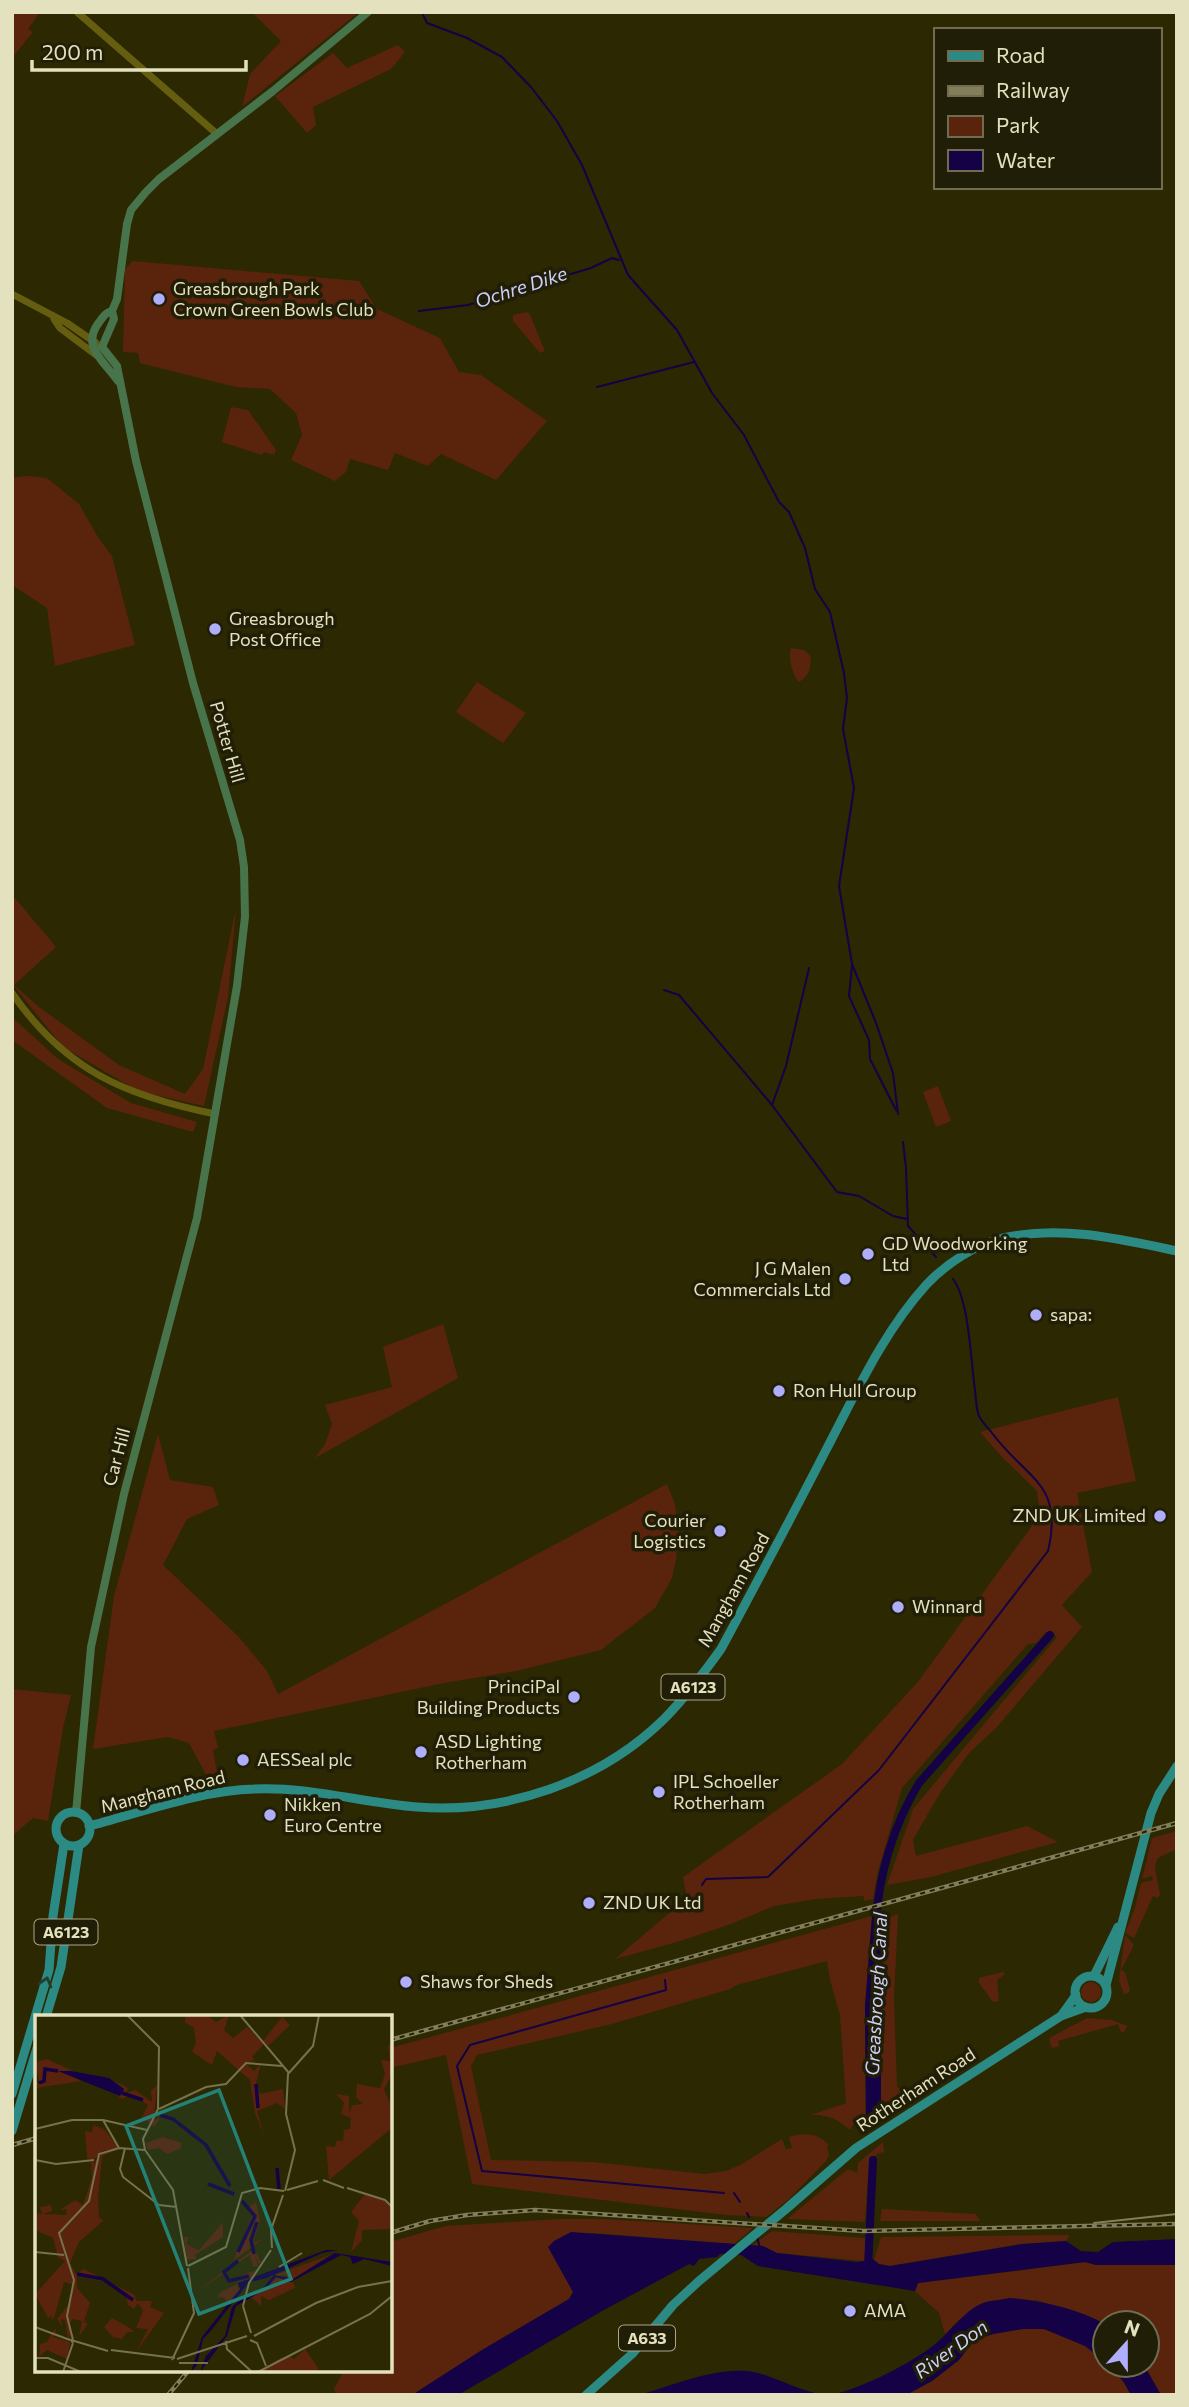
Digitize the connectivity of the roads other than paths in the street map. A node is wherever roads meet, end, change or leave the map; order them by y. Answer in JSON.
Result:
{"nodes":[{"id":1,"x":77,"y":12,"type":"edge"},
{"id":2,"x":368,"y":12,"type":"edge"},
{"id":3,"x":217,"y":134,"type":"junction"},
{"id":4,"x":12,"y":294,"type":"edge"},
{"id":5,"x":113,"y":311,"type":"junction"},
{"id":6,"x":54,"y":318,"type":"junction"},
{"id":7,"x":80,"y":331,"type":"joint"},
{"id":8,"x":93,"y":344,"type":"junction"},
{"id":9,"x":12,"y":993,"type":"edge"},
{"id":10,"x":215,"y":1114,"type":"junction"},
{"id":11,"x":1177,"y":1251,"type":"edge"},
{"id":12,"x":1177,"y":1766,"type":"edge"},
{"id":13,"x":76,"y":1813,"type":"junction"},
{"id":14,"x":89,"y":1826,"type":"junction"},
{"id":15,"x":64,"y":1844,"type":"junction"},
{"id":16,"x":79,"y":1845,"type":"junction"},
{"id":17,"x":1131,"y":1896,"type":"junction"},
{"id":18,"x":1094,"y":1976,"type":"junction"},
{"id":19,"x":1106,"y":1985,"type":"junction"},
{"id":20,"x":1076,"y":1995,"type":"junction"},
{"id":21,"x":1086,"y":2007,"type":"junction"},
{"id":22,"x":36,"y":2015,"type":"edge"},
{"id":23,"x":47,"y":2015,"type":"edge"},
{"id":24,"x":1061,"y":2015,"type":"junction"},
{"id":25,"x":35,"y":2017,"type":"edge"},
{"id":26,"x":35,"y":2055,"type":"edge"},
{"id":27,"x":12,"y":2094,"type":"edge"},
{"id":28,"x":12,"y":2131,"type":"edge"},
{"id":29,"x":586,"y":2395,"type":"edge"}],
"edges":[{"from":1,"to":3,"type":"street"},
{"from":2,"to":3,"type":"main road"},
{"from":3,"to":5,"type":"main road"},
{"from":4,"to":6,"type":"street"},
{"from":5,"to":8,"type":"main road"},
{"from":5,"to":8,"type":"main road"},
{"from":6,"to":7,"type":"street"},
{"from":6,"to":8,"type":"street"},
{"from":7,"to":8,"type":"main road"},
{"from":8,"to":10,"type":"main road","name":"Potter Hill"},
{"from":9,"to":10,"type":"street"},
{"from":10,"to":13,"type":"main road","name":"Car Hill"},
{"from":11,"to":14,"type":"main road","name":"Mangham Road","number":"A6123"},
{"from":12,"to":17,"type":"main road","name":"Rotherham Road","number":"A633"},
{"from":13,"to":14,"type":"main road"},
{"from":13,"to":15,"type":"main road","number":"A6123"},
{"from":14,"to":16,"type":"main road","number":"A6123"},
{"from":15,"to":16,"type":"main road"},
{"from":22,"to":15,"type":"main road","number":"A6123","one_way":true},
{"from":16,"to":23,"type":"main road","number":"A6123"},
{"from":17,"to":18,"type":"main road","name":"Rotherham Road","number":"A633"},
{"from":17,"to":19,"type":"main road","name":"Rotherham Road","number":"A633"},
{"from":18,"to":19,"type":"main road"},
{"from":18,"to":20,"type":"main road","name":"Rotherham Road","number":"A633"},
{"from":19,"to":21,"type":"main road","name":"Rotherham Road","number":"A633"},
{"from":20,"to":21,"type":"main road"},
{"from":20,"to":24,"type":"main road","name":"Rotherham Road","number":"A633"},
{"from":21,"to":24,"type":"main road","name":"Rotherham Road","number":"A633"},
{"from":24,"to":29,"type":"main road","name":"Rotherham Road","number":"A633"},
{"from":27,"to":25,"type":"main road","number":"A6123","one_way":true},
{"from":26,"to":28,"type":"main road"}]}
